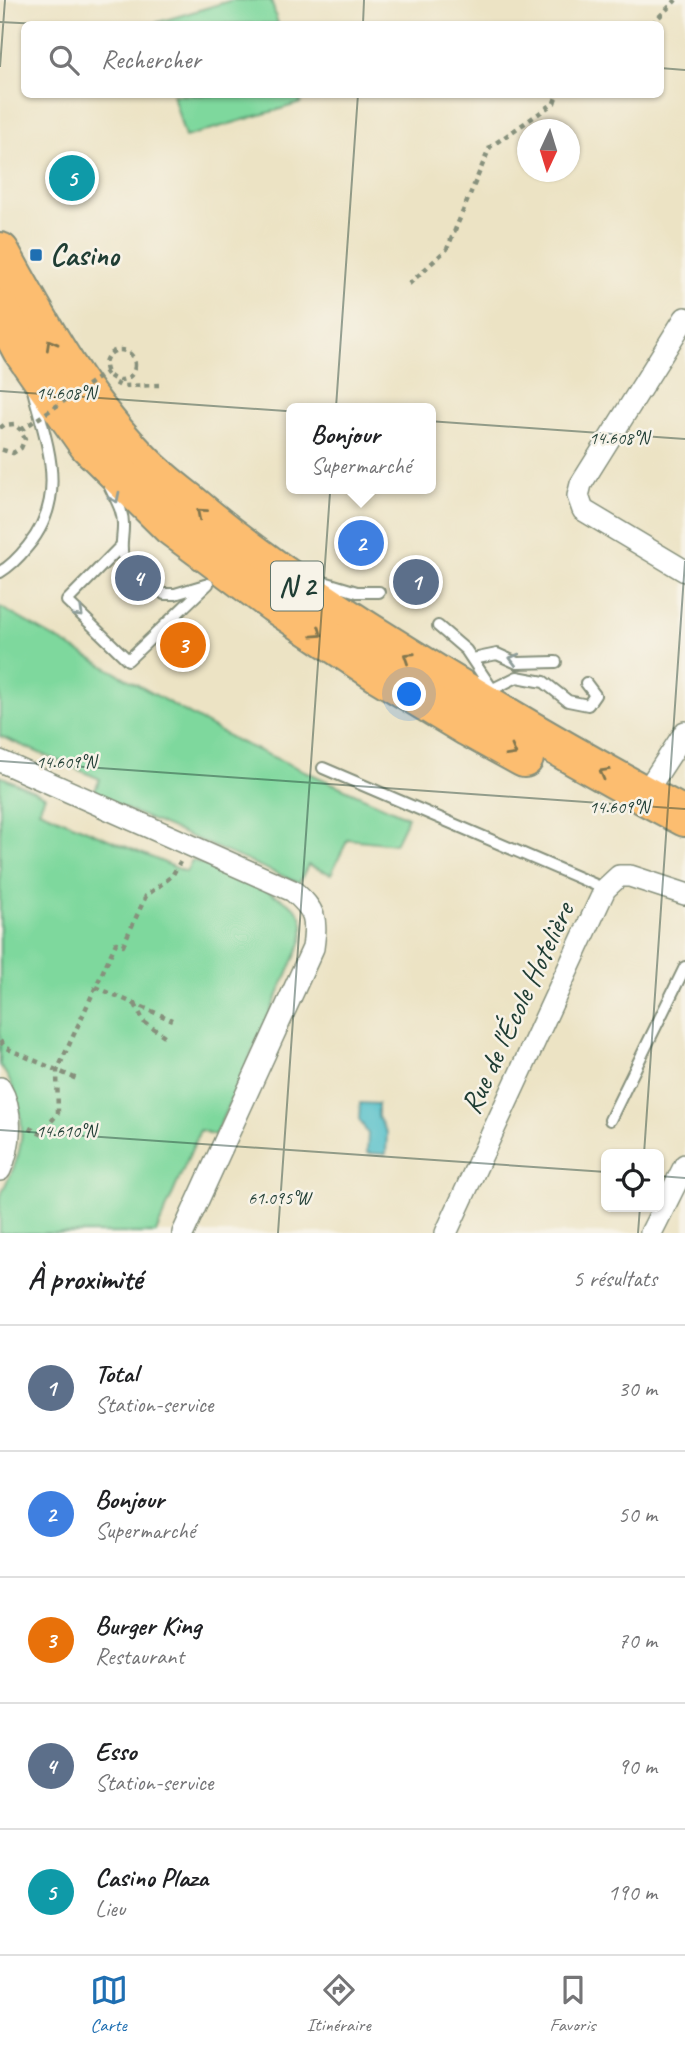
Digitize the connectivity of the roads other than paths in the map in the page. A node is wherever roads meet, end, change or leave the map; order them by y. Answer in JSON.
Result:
{"nodes":[{"id":1,"x":0,"y":252,"type":"edge"},
{"id":2,"x":0,"y":309,"type":"edge"},
{"id":3,"x":685,"y":318,"type":"edge"},
{"id":4,"x":22,"y":350,"type":"junction"},
{"id":5,"x":88,"y":444,"type":"junction"},
{"id":6,"x":242,"y":547,"type":"junction"},
{"id":7,"x":685,"y":571,"type":"edge"},
{"id":8,"x":0,"y":572,"type":"edge"},
{"id":9,"x":300,"y":572,"type":"dead end"},
{"id":10,"x":312,"y":577,"type":"dead end"},
{"id":11,"x":379,"y":592,"type":"dead end"},
{"id":12,"x":164,"y":594,"type":"dead end"},
{"id":13,"x":438,"y":626,"type":"dead end"},
{"id":14,"x":473,"y":659,"type":"junction"},
{"id":15,"x":556,"y":662,"type":"dead end"},
{"id":16,"x":586,"y":683,"type":"dead end"},
{"id":17,"x":501,"y":704,"type":"junction"},
{"id":18,"x":685,"y":732,"type":"edge"},
{"id":19,"x":0,"y":761,"type":"edge"},
{"id":20,"x":323,"y":768,"type":"dead end"},
{"id":21,"x":644,"y":795,"type":"junction"},
{"id":22,"x":685,"y":817,"type":"edge"},
{"id":23,"x":685,"y":845,"type":"edge"},
{"id":24,"x":604,"y":889,"type":"junction"},
{"id":25,"x":685,"y":894,"type":"edge"},
{"id":26,"x":685,"y":967,"type":"edge"},
{"id":27,"x":0,"y":1088,"type":"edge"},
{"id":28,"x":610,"y":1119,"type":"dead end"},
{"id":29,"x":685,"y":1165,"type":"edge"},
{"id":30,"x":0,"y":1170,"type":"edge"},
{"id":31,"x":183,"y":1233,"type":"edge"},
{"id":32,"x":446,"y":1233,"type":"edge"},
{"id":33,"x":651,"y":1233,"type":"edge"}],
"edges":[{"from":6,"to":1,"type":"highway","number":"N 2","one_way":true},
{"from":2,"to":4,"type":"highway","number":"N 2"},
{"from":3,"to":7,"type":"street"},
{"from":4,"to":5,"type":"highway","number":"N 2"},
{"from":4,"to":8,"type":"lane"},
{"from":5,"to":12,"type":"lane","one_way":true},
{"from":5,"to":23,"type":"highway","number":"N 2","one_way":true},
{"from":6,"to":9,"type":"lane"},
{"from":17,"to":6,"type":"highway","number":"N 2","one_way":true},
{"from":10,"to":11,"type":"lane"},
{"from":13,"to":14,"type":"lane"},
{"from":15,"to":14,"type":"lane","one_way":true},
{"from":14,"to":17,"type":"lane"},
{"from":16,"to":17,"type":"lane"},
{"from":21,"to":17,"type":"highway","number":"N 2","one_way":true},
{"from":18,"to":21,"type":"street"},
{"from":19,"to":31,"type":"street"},
{"from":20,"to":24,"type":"lane"},
{"from":21,"to":22,"type":"highway","number":"N 2"},
{"from":24,"to":25,"type":"street","name":"Rue de l'École Hotelière"},
{"from":24,"to":32,"type":"street","name":"Rue de l'École Hotelière"},
{"from":26,"to":28,"type":"lane"},
{"from":27,"to":30,"type":"street"},
{"from":29,"to":33,"type":"street"}]}
